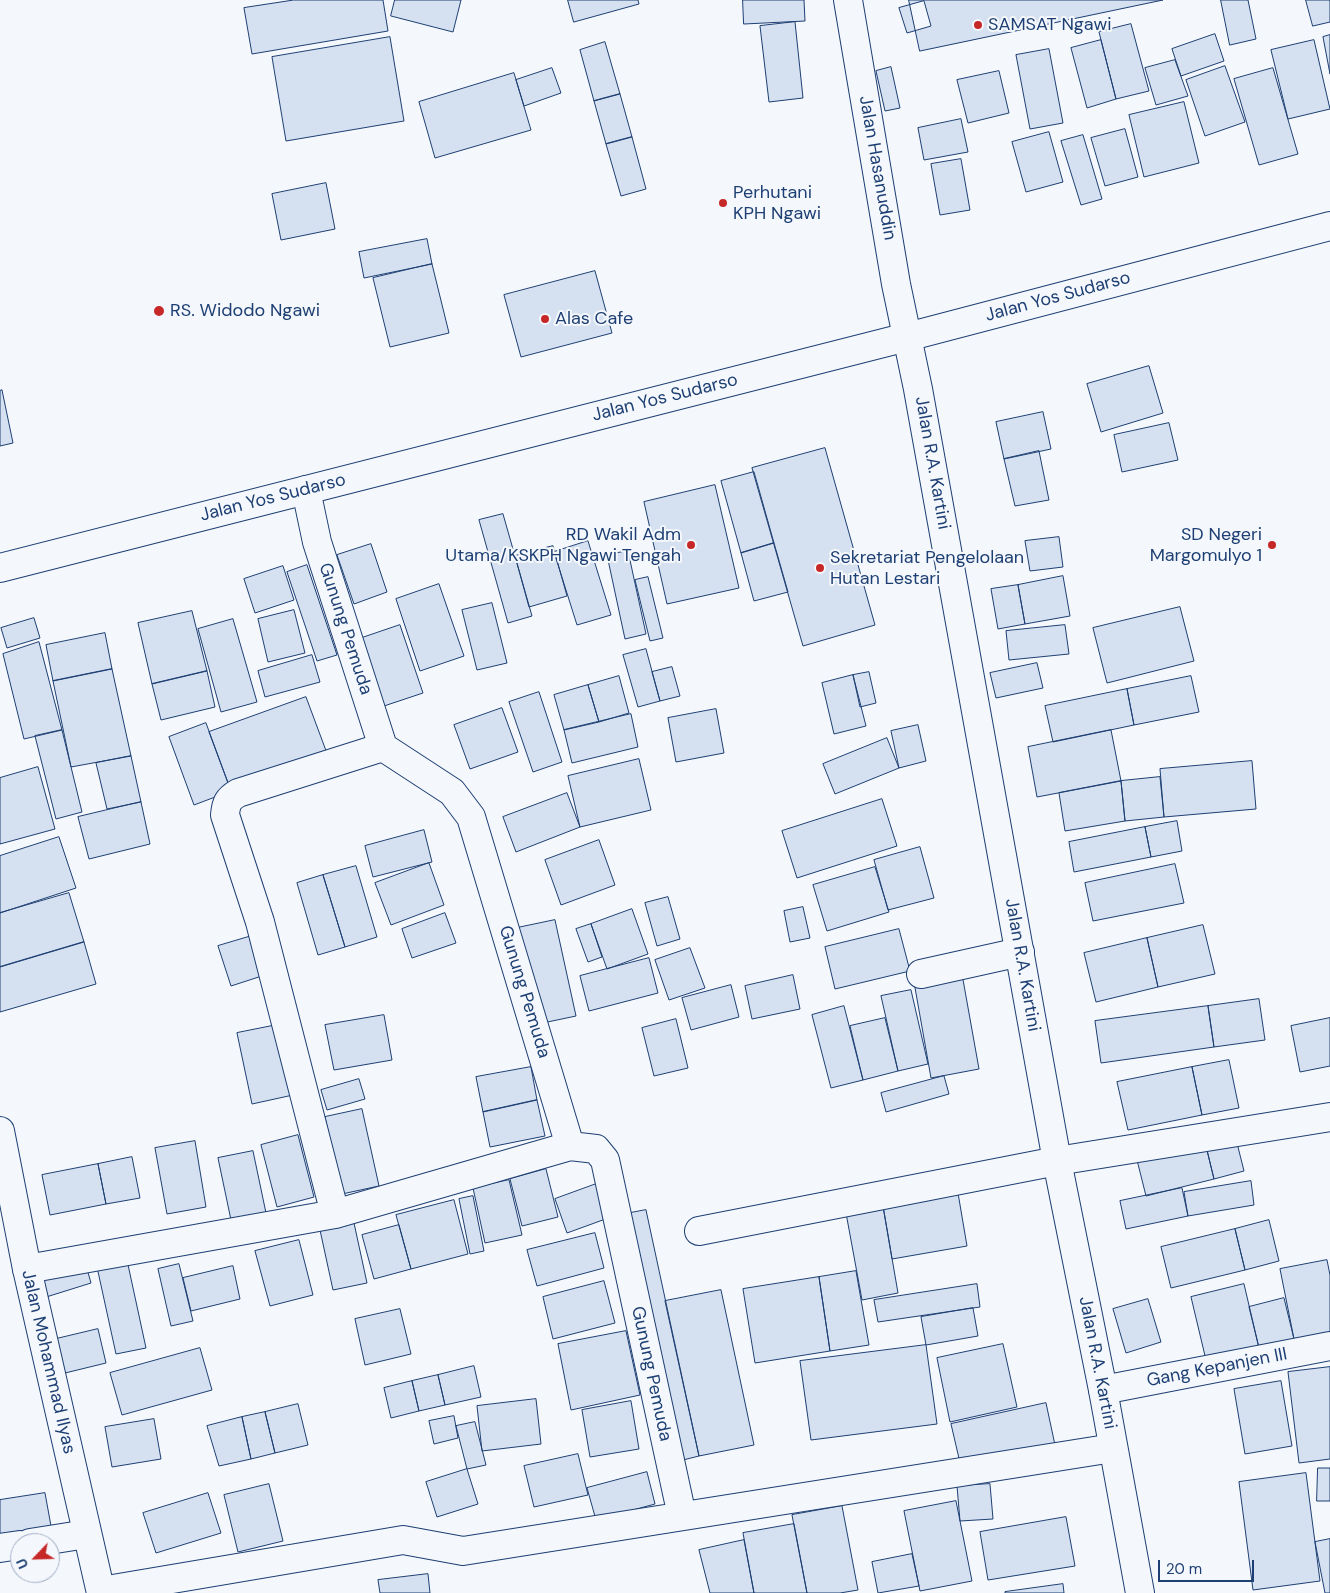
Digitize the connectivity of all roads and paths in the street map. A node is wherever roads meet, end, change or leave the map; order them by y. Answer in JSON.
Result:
{"nodes":[{"id":1,"x":848,"y":0,"type":"edge"},
{"id":2,"x":1330,"y":226,"type":"edge"},
{"id":3,"x":907,"y":337,"type":"junction"},
{"id":4,"x":306,"y":490,"type":"junction"},
{"id":5,"x":0,"y":568,"type":"edge"},
{"id":6,"x":383,"y":747,"type":"junction"},
{"id":7,"x":1020,"y":952,"type":"junction"},
{"id":8,"x":921,"y":974,"type":"dead end"},
{"id":9,"x":1330,"y":1116,"type":"edge"},
{"id":10,"x":0,"y":1131,"type":"edge"},
{"id":11,"x":570,"y":1146,"type":"junction"},
{"id":12,"x":1057,"y":1161,"type":"junction"},
{"id":13,"x":3,"y":1166,"type":"edge"},
{"id":14,"x":335,"y":1214,"type":"junction"},
{"id":15,"x":699,"y":1231,"type":"dead end"},
{"id":16,"x":27,"y":1269,"type":"junction"},
{"id":17,"x":1330,"y":1346,"type":"edge"},
{"id":18,"x":1103,"y":1390,"type":"junction"},
{"id":19,"x":1113,"y":1448,"type":"junction"},
{"id":20,"x":682,"y":1516,"type":"junction"},
{"id":21,"x":87,"y":1534,"type":"junction"},
{"id":22,"x":60,"y":1538,"type":"edge"},
{"id":23,"x":101,"y":1592,"type":"edge"},
{"id":24,"x":1140,"y":1593,"type":"edge"}],
"edges":[{"from":1,"to":3,"type":"street","name":"Jalan Hasanuddin"},
{"from":2,"to":3,"type":"street","name":"Jalan Yos Sudarso"},
{"from":3,"to":4,"type":"street","name":"Jalan Yos Sudarso"},
{"from":3,"to":7,"type":"street","name":"Jalan R.A. Kartini"},
{"from":4,"to":5,"type":"street","name":"Jalan Yos Sudarso"},
{"from":4,"to":6,"type":"street","name":"Gunung Pemuda"},
{"from":6,"to":11,"type":"street","name":"Gunung Pemuda"},
{"from":6,"to":14,"type":"street"},
{"from":7,"to":8,"type":"street"},
{"from":7,"to":12,"type":"street","name":"Jalan R.A. Kartini"},
{"from":9,"to":12,"type":"street"},
{"from":10,"to":13,"type":"street","name":"Jalan Mohammad Ilyas"},
{"from":11,"to":14,"type":"street"},
{"from":11,"to":20,"type":"street","name":"Gunung Pemuda"},
{"from":12,"to":15,"type":"street"},
{"from":12,"to":18,"type":"street","name":"Jalan R.A. Kartini"},
{"from":13,"to":16,"type":"street","name":"Jalan Mohammad Ilyas"},
{"from":14,"to":16,"type":"street"},
{"from":16,"to":21,"type":"street","name":"Jalan Mohammad Ilyas"},
{"from":17,"to":18,"type":"street","name":"Gang Kepanjen III"},
{"from":18,"to":19,"type":"street","name":"Jalan R.A. Kartini"},
{"from":19,"to":20,"type":"street"},
{"from":19,"to":24,"type":"street","name":"Jalan R.A. Kartini"},
{"from":20,"to":23,"type":"street"},
{"from":21,"to":22,"type":"street"},
{"from":21,"to":23,"type":"street","name":"Jalan Mohammad Ilyas"}]}
